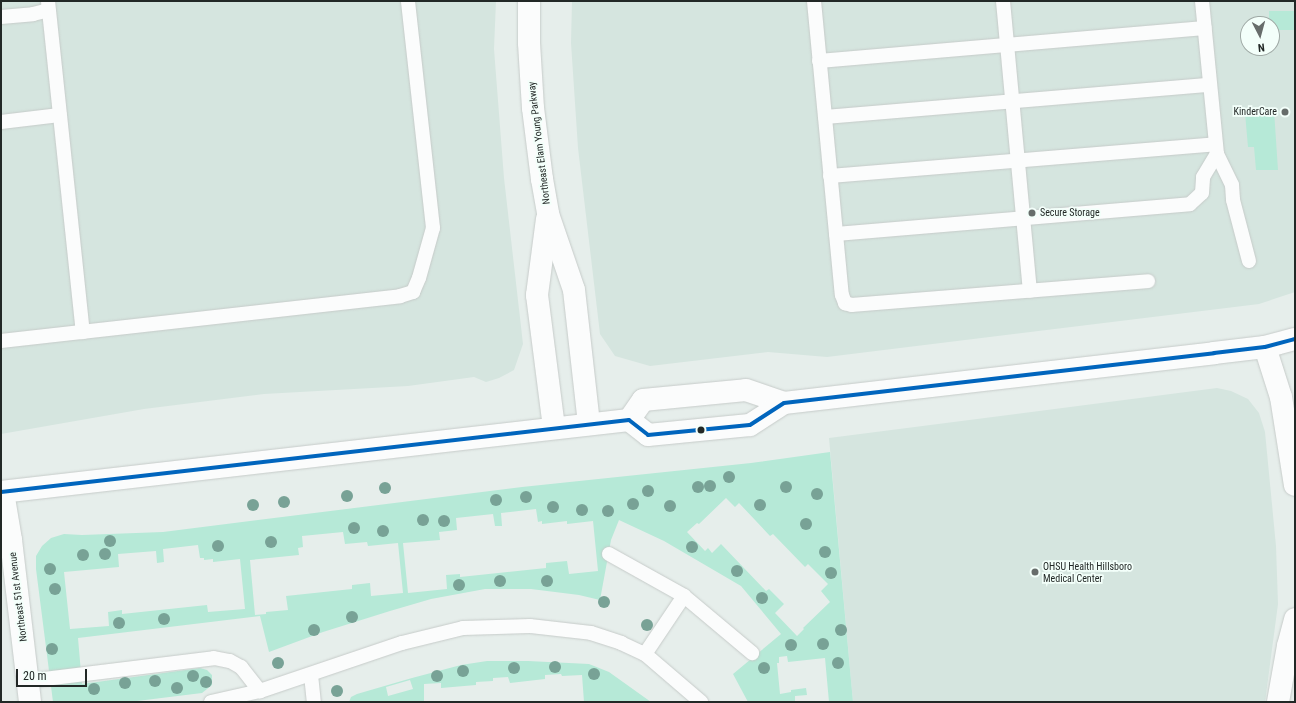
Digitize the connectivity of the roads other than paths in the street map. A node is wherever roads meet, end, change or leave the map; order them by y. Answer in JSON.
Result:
{"nodes":[{"id":1,"x":408,"y":1,"type":"edge"},
{"id":2,"x":529,"y":1,"type":"edge"},
{"id":3,"x":814,"y":1,"type":"edge"},
{"id":4,"x":1003,"y":1,"type":"edge"},
{"id":5,"x":1202,"y":1,"type":"edge"},
{"id":6,"x":49,"y":6,"type":"edge"},
{"id":7,"x":1,"y":17,"type":"edge"},
{"id":8,"x":1205,"y":28,"type":"junction"},
{"id":9,"x":1007,"y":45,"type":"junction"},
{"id":10,"x":820,"y":61,"type":"junction"},
{"id":11,"x":1210,"y":85,"type":"junction"},
{"id":12,"x":1013,"y":102,"type":"junction"},
{"id":13,"x":60,"y":115,"type":"junction"},
{"id":14,"x":825,"y":117,"type":"junction"},
{"id":15,"x":1,"y":122,"type":"edge"},
{"id":16,"x":1216,"y":149,"type":"junction"},
{"id":17,"x":1018,"y":160,"type":"junction"},
{"id":18,"x":830,"y":176,"type":"junction"},
{"id":19,"x":548,"y":214,"type":"junction"},
{"id":20,"x":1024,"y":218,"type":"junction"},
{"id":21,"x":836,"y":234,"type":"junction"},
{"id":22,"x":1249,"y":261,"type":"dead end"},
{"id":23,"x":1148,"y":281,"type":"dead end"},
{"id":24,"x":1030,"y":291,"type":"junction"},
{"id":25,"x":83,"y":332,"type":"junction"},
{"id":26,"x":1295,"y":339,"type":"edge"},
{"id":27,"x":1,"y":341,"type":"edge"},
{"id":28,"x":1265,"y":347,"type":"junction"},
{"id":29,"x":784,"y":403,"type":"junction"},
{"id":30,"x":629,"y":420,"type":"junction"},
{"id":31,"x":589,"y":424,"type":"junction"},
{"id":32,"x":554,"y":428,"type":"junction"},
{"id":33,"x":1295,"y":485,"type":"edge"},
{"id":34,"x":2,"y":493,"type":"edge"},
{"id":35,"x":609,"y":554,"type":"dead end"},
{"id":36,"x":684,"y":596,"type":"junction"},
{"id":37,"x":1295,"y":620,"type":"edge"},
{"id":38,"x":1291,"y":646,"type":"edge"},
{"id":39,"x":752,"y":653,"type":"dead end"},
{"id":40,"x":645,"y":654,"type":"junction"},
{"id":41,"x":311,"y":674,"type":"junction"},
{"id":42,"x":260,"y":690,"type":"junction"},
{"id":43,"x":29,"y":692,"type":"edge"},
{"id":44,"x":211,"y":702,"type":"edge"},
{"id":45,"x":314,"y":702,"type":"edge"},
{"id":46,"x":701,"y":702,"type":"edge"},
{"id":47,"x":1278,"y":702,"type":"edge"}],
"edges":[{"from":1,"to":25,"type":"lane"},
{"from":2,"to":19,"type":"main road","name":"Northeast Elam Young Parkway"},
{"from":3,"to":10,"type":"lane"},
{"from":4,"to":9,"type":"lane"},
{"from":5,"to":8,"type":"lane"},
{"from":6,"to":7,"type":"lane"},
{"from":6,"to":13,"type":"lane"},
{"from":8,"to":9,"type":"lane"},
{"from":8,"to":11,"type":"lane"},
{"from":9,"to":10,"type":"lane"},
{"from":9,"to":12,"type":"lane"},
{"from":10,"to":14,"type":"lane"},
{"from":11,"to":12,"type":"lane"},
{"from":11,"to":16,"type":"lane"},
{"from":12,"to":14,"type":"lane"},
{"from":12,"to":17,"type":"lane"},
{"from":13,"to":15,"type":"lane"},
{"from":13,"to":25,"type":"lane"},
{"from":14,"to":18,"type":"lane"},
{"from":16,"to":17,"type":"lane"},
{"from":16,"to":20,"type":"lane"},
{"from":16,"to":22,"type":"lane"},
{"from":17,"to":18,"type":"lane"},
{"from":17,"to":20,"type":"lane"},
{"from":18,"to":21,"type":"lane"},
{"from":19,"to":31,"type":"main road"},
{"from":19,"to":32,"type":"main road"},
{"from":20,"to":21,"type":"lane"},
{"from":20,"to":24,"type":"lane"},
{"from":21,"to":24,"type":"lane"},
{"from":23,"to":24,"type":"lane"},
{"from":25,"to":27,"type":"lane"},
{"from":26,"to":28,"type":"main road"},
{"from":28,"to":29,"type":"main road"},
{"from":28,"to":33,"type":"main road"},
{"from":29,"to":30,"type":"main road"},
{"from":29,"to":30,"type":"main road"},
{"from":30,"to":31,"type":"main road"},
{"from":31,"to":32,"type":"main road"},
{"from":32,"to":34,"type":"main road"},
{"from":34,"to":43,"type":"main road","name":"Northeast 51st Avenue"},
{"from":35,"to":36,"type":"lane"},
{"from":36,"to":39,"type":"lane"},
{"from":36,"to":40,"type":"lane"},
{"from":37,"to":38,"type":"main road"},
{"from":38,"to":47,"type":"main road"},
{"from":40,"to":41,"type":"lane"},
{"from":40,"to":46,"type":"lane"},
{"from":41,"to":42,"type":"lane"},
{"from":41,"to":45,"type":"lane"},
{"from":42,"to":43,"type":"lane"},
{"from":42,"to":44,"type":"lane"}]}
